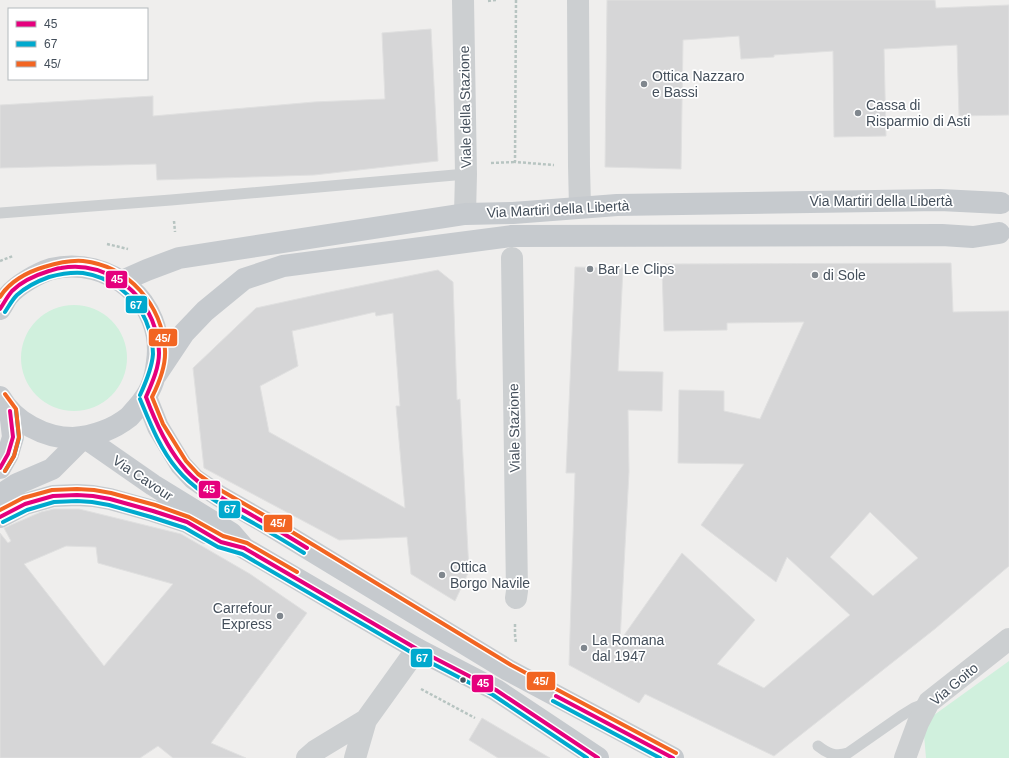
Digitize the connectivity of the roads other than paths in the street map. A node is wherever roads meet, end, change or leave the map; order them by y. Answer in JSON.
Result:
{"nodes":[{"id":1,"x":463,"y":0,"type":"edge"},
{"id":2,"x":578,"y":0,"type":"edge"},
{"id":3,"x":466,"y":174,"type":"junction"},
{"id":4,"x":1005,"y":199,"type":"edge"},
{"id":5,"x":580,"y":207,"type":"junction"},
{"id":6,"x":0,"y":213,"type":"edge"},
{"id":7,"x":465,"y":214,"type":"junction"},
{"id":8,"x":1004,"y":239,"type":"edge"},
{"id":9,"x":512,"y":258,"type":"dead end"},
{"id":10,"x":122,"y":281,"type":"junction"},
{"id":11,"x":3,"y":300,"type":"edge"},
{"id":12,"x":156,"y":375,"type":"junction"},
{"id":13,"x":146,"y":397,"type":"junction"},
{"id":14,"x":5,"y":404,"type":"edge"},
{"id":15,"x":84,"y":437,"type":"junction"},
{"id":16,"x":0,"y":468,"type":"edge"},
{"id":17,"x":0,"y":495,"type":"edge"},
{"id":18,"x":0,"y":517,"type":"edge"},
{"id":19,"x":244,"y":548,"type":"junction"},
{"id":20,"x":516,"y":598,"type":"dead end"},
{"id":21,"x":1009,"y":639,"type":"edge"},
{"id":22,"x":417,"y":649,"type":"junction"},
{"id":23,"x":929,"y":702,"type":"junction"},
{"id":24,"x":366,"y":720,"type":"junction"},
{"id":25,"x":818,"y":746,"type":"dead end"},
{"id":26,"x":912,"y":751,"type":"edge"},
{"id":27,"x":355,"y":757,"type":"edge"},
{"id":28,"x":307,"y":758,"type":"edge"},
{"id":29,"x":598,"y":758,"type":"edge"},
{"id":30,"x":673,"y":758,"type":"edge"}],
"edges":[{"from":1,"to":3,"type":"street","name":"Viale della Stazione"},
{"from":2,"to":5,"type":"street"},
{"from":3,"to":6,"type":"lane"},
{"from":3,"to":7,"type":"street","name":"Viale della Stazione"},
{"from":4,"to":5,"type":"main road","name":"Via Martiri della Libertà"},
{"from":4,"to":8,"type":"main road"},
{"from":5,"to":7,"type":"main road","name":"Via Martiri della Libertà"},
{"from":7,"to":10,"type":"main road","name":"Via Martiri della Libertà"},
{"from":8,"to":12,"type":"main road"},
{"from":9,"to":20,"type":"street","name":"Viale Stazione"},
{"from":10,"to":11,"type":"main road"},
{"from":10,"to":12,"type":"main road"},
{"from":12,"to":13,"type":"main road"},
{"from":13,"to":15,"type":"main road"},
{"from":13,"to":30,"type":"main road","name":"Via Cavour"},
{"from":14,"to":15,"type":"main road"},
{"from":14,"to":16,"type":"main road"},
{"from":15,"to":17,"type":"main road"},
{"from":15,"to":19,"type":"main road","name":"Via Cavour"},
{"from":18,"to":19,"type":"main road"},
{"from":19,"to":22,"type":"main road","name":"Via Cavour"},
{"from":21,"to":23,"type":"street","name":"Via Goito"},
{"from":22,"to":24,"type":"street"},
{"from":22,"to":29,"type":"main road","name":"Via Cavour"},
{"from":23,"to":25,"type":"lane"},
{"from":23,"to":26,"type":"street","name":"Via Goito"},
{"from":24,"to":27,"type":"street"},
{"from":24,"to":28,"type":"street"}]}
